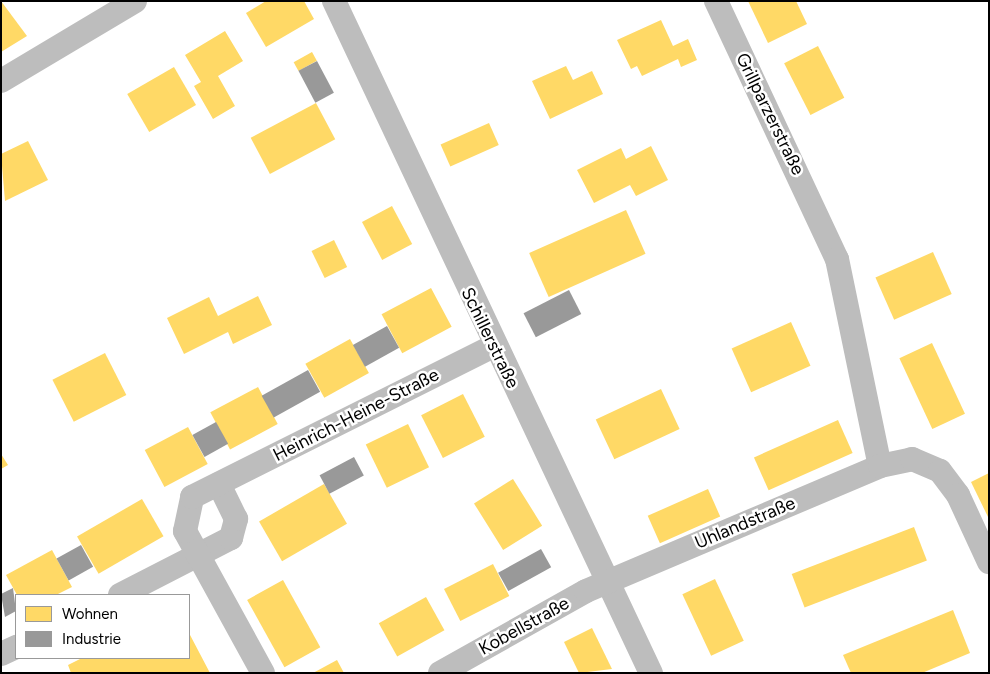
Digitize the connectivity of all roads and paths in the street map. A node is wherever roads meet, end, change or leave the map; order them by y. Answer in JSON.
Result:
{"nodes":[{"id":1,"x":135,"y":1,"type":"edge"},
{"id":2,"x":334,"y":1,"type":"edge"},
{"id":3,"x":716,"y":1,"type":"edge"},
{"id":4,"x":1,"y":80,"type":"edge"},
{"id":5,"x":493,"y":346,"type":"junction"},
{"id":6,"x":880,"y":466,"type":"junction"},
{"id":7,"x":219,"y":484,"type":"junction"},
{"id":8,"x":199,"y":556,"type":"junction"},
{"id":9,"x":989,"y":562,"type":"edge"},
{"id":10,"x":609,"y":580,"type":"junction"},
{"id":11,"x":122,"y":594,"type":"edge"},
{"id":12,"x":15,"y":647,"type":"edge"},
{"id":13,"x":1,"y":654,"type":"edge"},
{"id":14,"x":263,"y":673,"type":"edge"},
{"id":15,"x":440,"y":673,"type":"edge"},
{"id":16,"x":651,"y":673,"type":"edge"}],
"edges":[{"from":1,"to":4,"type":"street"},
{"from":2,"to":5,"type":"street","name":"Schillerstraße"},
{"from":3,"to":6,"type":"street","name":"Grillparzerstraße"},
{"from":5,"to":7,"type":"street","name":"Heinrich-Heine-Straße"},
{"from":5,"to":10,"type":"street","name":"Schillerstraße"},
{"from":6,"to":9,"type":"street","name":"Uhlandstraße"},
{"from":6,"to":10,"type":"street","name":"Uhlandstraße"},
{"from":7,"to":8,"type":"street","name":"Heinrich-Heine-Straße"},
{"from":7,"to":8,"type":"street"},
{"from":8,"to":11,"type":"street"},
{"from":8,"to":14,"type":"street"},
{"from":10,"to":15,"type":"street","name":"Kobellstraße"},
{"from":10,"to":16,"type":"street","name":"Schillerstraße"},
{"from":12,"to":13,"type":"street"}]}
